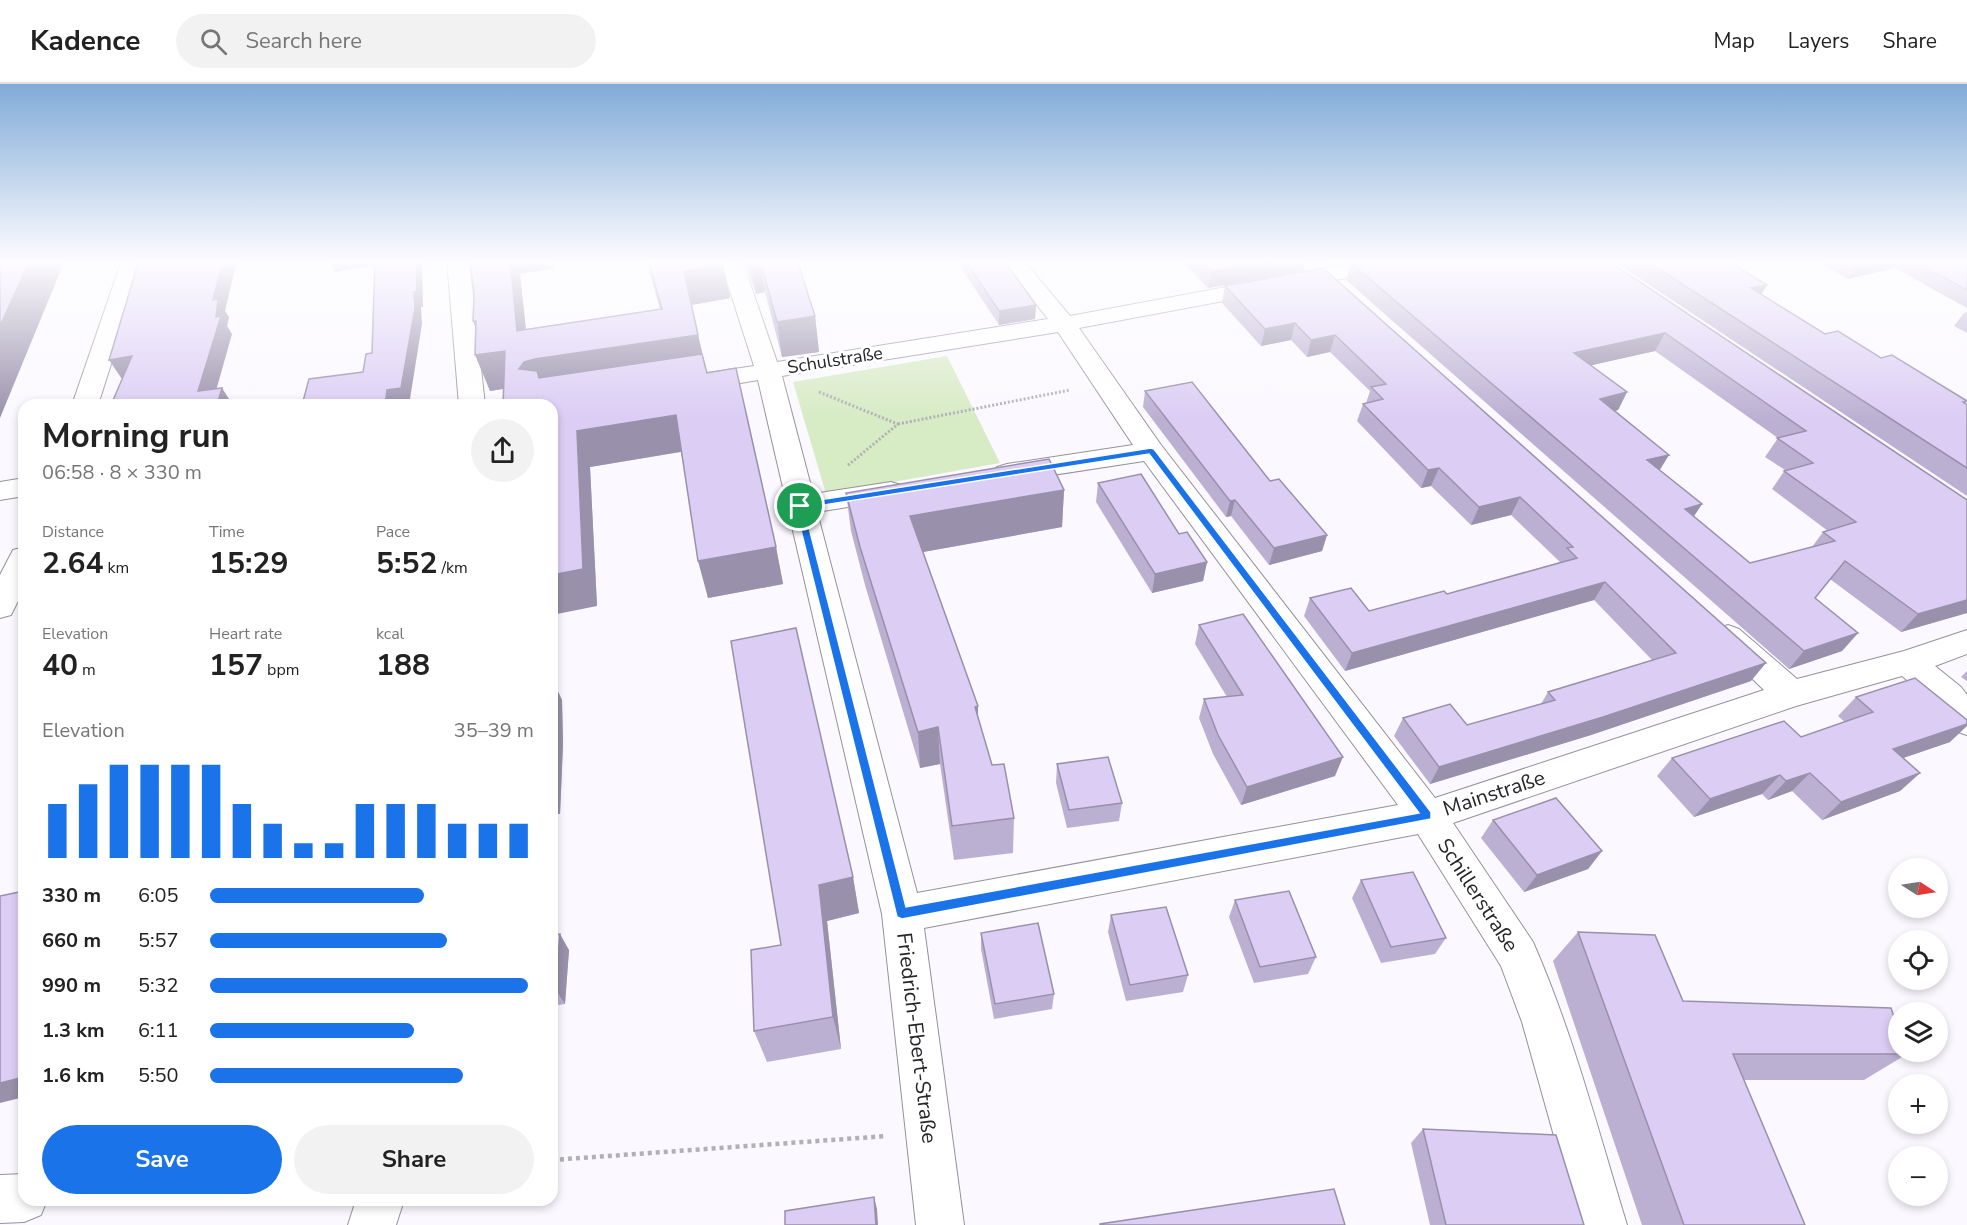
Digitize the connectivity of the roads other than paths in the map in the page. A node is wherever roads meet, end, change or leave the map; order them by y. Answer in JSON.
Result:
{"nodes":[{"id":1,"x":116,"y":313,"type":"edge"},
{"id":2,"x":463,"y":313,"type":"edge"},
{"id":3,"x":749,"y":313,"type":"edge"},
{"id":4,"x":1055,"y":313,"type":"edge"},
{"id":5,"x":1111,"y":313,"type":"edge"},
{"id":6,"x":1064,"y":324,"type":"junction"},
{"id":7,"x":768,"y":371,"type":"junction"},
{"id":8,"x":675,"y":386,"type":"edge"},
{"id":9,"x":88,"y":399,"type":"edge"},
{"id":10,"x":471,"y":399,"type":"edge"},
{"id":11,"x":1151,"y":451,"type":"junction"},
{"id":12,"x":987,"y":476,"type":"edge"},
{"id":13,"x":917,"y":487,"type":"edge"},
{"id":14,"x":18,"y":488,"type":"edge"},
{"id":15,"x":0,"y":491,"type":"edge"},
{"id":16,"x":800,"y":506,"type":"junction"},
{"id":17,"x":18,"y":570,"type":"edge"},
{"id":18,"x":0,"y":607,"type":"edge"},
{"id":19,"x":1712,"y":623,"type":"edge"},
{"id":20,"x":1967,"y":642,"type":"edge"},
{"id":21,"x":1908,"y":662,"type":"junction"},
{"id":22,"x":1791,"y":694,"type":"junction"},
{"id":23,"x":1967,"y":721,"type":"edge"},
{"id":24,"x":1427,"y":816,"type":"junction"},
{"id":25,"x":902,"y":914,"type":"junction"},
{"id":26,"x":18,"y":1198,"type":"edge"},
{"id":27,"x":0,"y":1199,"type":"edge"},
{"id":28,"x":378,"y":1206,"type":"edge"},
{"id":29,"x":372,"y":1225,"type":"edge"},
{"id":30,"x":940,"y":1225,"type":"edge"},
{"id":31,"x":1604,"y":1225,"type":"edge"}],
"edges":[{"from":1,"to":9,"type":"street"},
{"from":2,"to":10,"type":"street"},
{"from":3,"to":7,"type":"street","name":"Friedrich-Ebert-Straße"},
{"from":4,"to":6,"type":"street","name":"Schillerstraße"},
{"from":5,"to":6,"type":"street","name":"Schulstraße"},
{"from":6,"to":7,"type":"street","name":"Schulstraße"},
{"from":6,"to":11,"type":"street","name":"Schillerstraße"},
{"from":7,"to":8,"type":"street","name":"Schulstraße"},
{"from":7,"to":16,"type":"street","name":"Friedrich-Ebert-Straße"},
{"from":11,"to":12,"type":"street"},
{"from":11,"to":24,"type":"street","name":"Schillerstraße"},
{"from":13,"to":16,"type":"street"},
{"from":14,"to":15,"type":"street"},
{"from":16,"to":25,"type":"street","name":"Friedrich-Ebert-Straße"},
{"from":17,"to":18,"type":"street"},
{"from":19,"to":22,"type":"street"},
{"from":20,"to":21,"type":"street","name":"Mainstraße"},
{"from":21,"to":22,"type":"street","name":"Mainstraße"},
{"from":21,"to":23,"type":"street"},
{"from":22,"to":24,"type":"street","name":"Mainstraße"},
{"from":24,"to":25,"type":"street","name":"Mainstraße"},
{"from":24,"to":31,"type":"street","name":"Schillerstraße"},
{"from":25,"to":30,"type":"street","name":"Friedrich-Ebert-Straße"},
{"from":26,"to":27,"type":"street"},
{"from":28,"to":29,"type":"street"}]}
